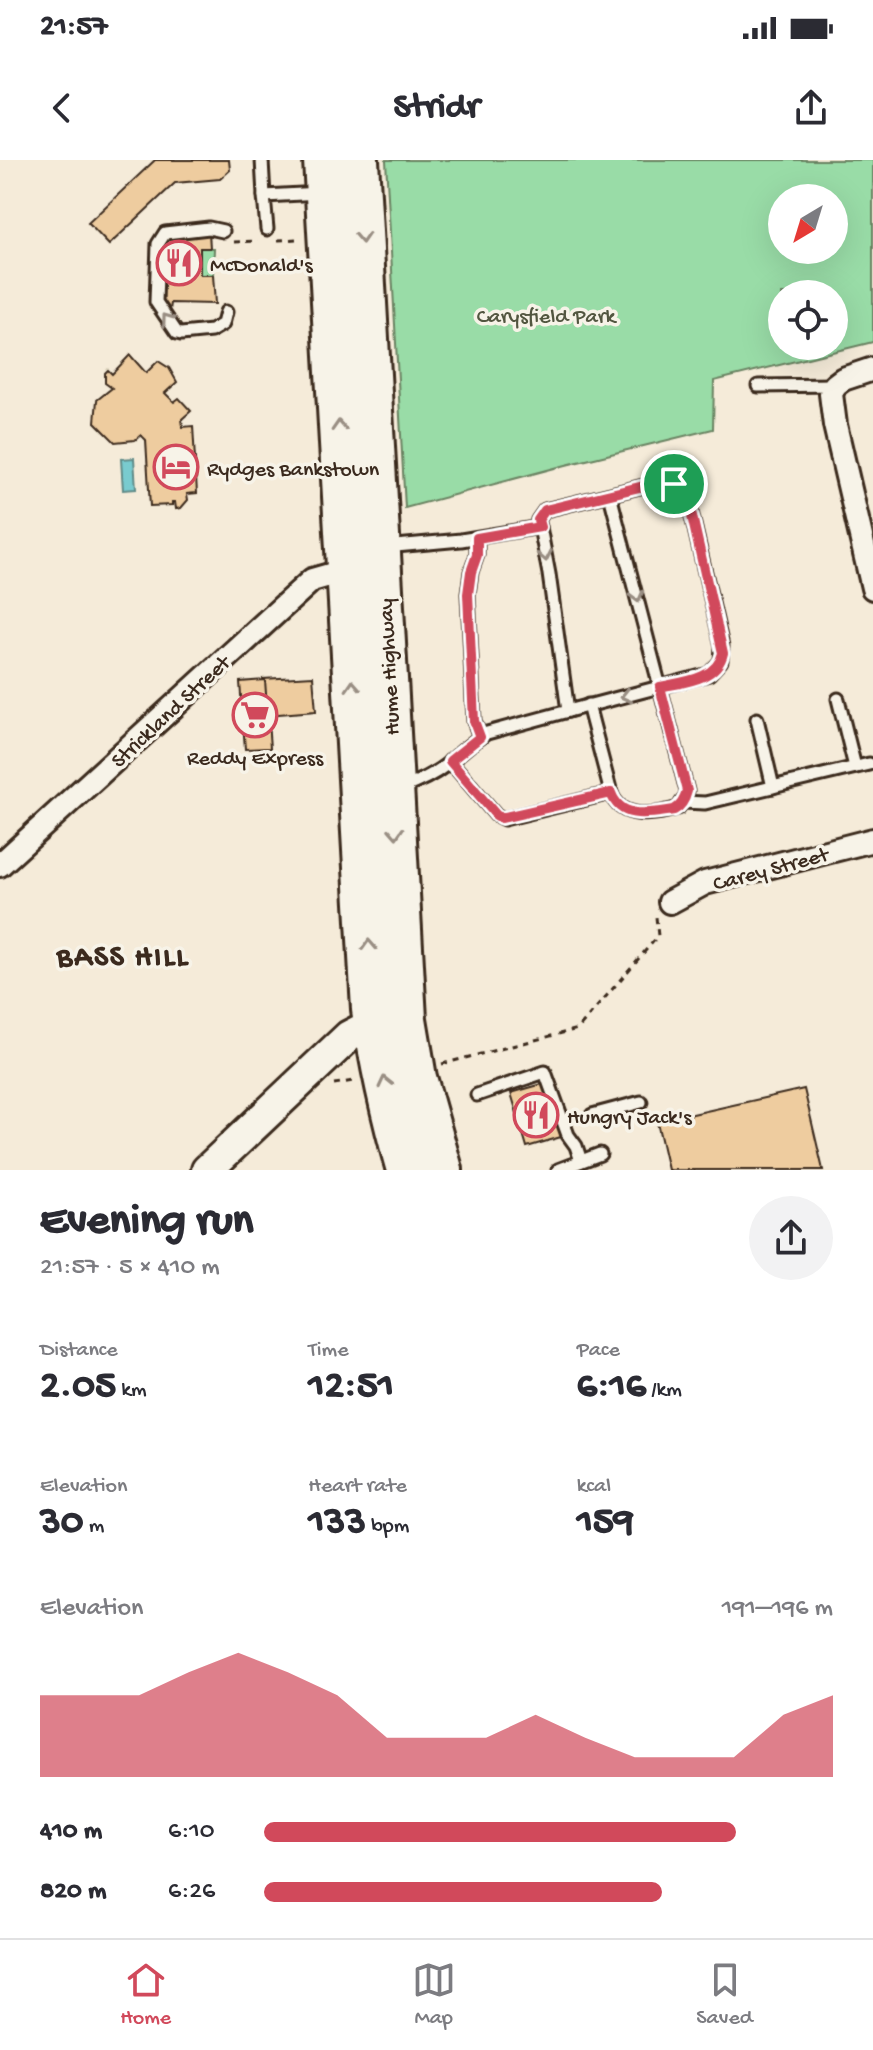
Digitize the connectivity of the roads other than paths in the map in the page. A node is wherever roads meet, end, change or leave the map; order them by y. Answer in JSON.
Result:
{"nodes":[{"id":1,"x":262,"y":160,"type":"edge"},
{"id":2,"x":358,"y":160,"type":"edge"},
{"id":3,"x":325,"y":176,"type":"edge"},
{"id":4,"x":264,"y":196,"type":"junction"},
{"id":5,"x":267,"y":229,"type":"dead end"},
{"id":6,"x":223,"y":237,"type":"road end"},
{"id":7,"x":226,"y":312,"type":"dead end"},
{"id":8,"x":873,"y":369,"type":"edge"},
{"id":9,"x":835,"y":385,"type":"junction"},
{"id":10,"x":758,"y":386,"type":"dead end"},
{"id":11,"x":610,"y":495,"type":"junction"},
{"id":12,"x":540,"y":527,"type":"junction"},
{"id":13,"x":477,"y":538,"type":"junction"},
{"id":14,"x":380,"y":548,"type":"junction"},
{"id":15,"x":347,"y":570,"type":"junction"},
{"id":16,"x":873,"y":588,"type":"edge"},
{"id":17,"x":660,"y":687,"type":"junction"},
{"id":18,"x":838,"y":699,"type":"dead end"},
{"id":19,"x":588,"y":705,"type":"junction"},
{"id":20,"x":568,"y":711,"type":"junction"},
{"id":21,"x":757,"y":719,"type":"dead end"},
{"id":22,"x":480,"y":737,"type":"junction"},
{"id":23,"x":450,"y":761,"type":"junction"},
{"id":24,"x":869,"y":764,"type":"dead end"},
{"id":25,"x":855,"y":767,"type":"junction"},
{"id":26,"x":773,"y":787,"type":"junction"},
{"id":27,"x":394,"y":791,"type":"junction"},
{"id":28,"x":611,"y":793,"type":"junction"},
{"id":29,"x":682,"y":802,"type":"junction"},
{"id":30,"x":873,"y":840,"type":"edge"},
{"id":31,"x":0,"y":865,"type":"edge"},
{"id":32,"x":670,"y":902,"type":"road end"},
{"id":33,"x":390,"y":1021,"type":"junction"},
{"id":34,"x":477,"y":1095,"type":"dead end"},
{"id":35,"x":641,"y":1102,"type":"dead end"},
{"id":36,"x":592,"y":1115,"type":"dead end"},
{"id":37,"x":600,"y":1154,"type":"dead end"},
{"id":38,"x":581,"y":1161,"type":"junction"},
{"id":39,"x":207,"y":1170,"type":"edge"},
{"id":40,"x":407,"y":1170,"type":"edge"},
{"id":41,"x":442,"y":1170,"type":"edge"},
{"id":42,"x":558,"y":1170,"type":"edge"}],
"edges":[{"from":1,"to":4,"type":"lane"},
{"from":2,"to":14,"type":"highway","name":"Hume Highway","one_way":true},
{"from":3,"to":4,"type":"lane"},
{"from":15,"to":3,"type":"highway","name":"Hume Highway","one_way":true},
{"from":4,"to":5,"type":"lane"},
{"from":7,"to":6,"type":"lane","one_way":true},
{"from":8,"to":9,"type":"street"},
{"from":9,"to":10,"type":"lane"},
{"from":9,"to":16,"type":"street"},
{"from":11,"to":12,"type":"lane"},
{"from":11,"to":17,"type":"lane","one_way":true},
{"from":11,"to":17,"type":"lane"},
{"from":12,"to":13,"type":"lane"},
{"from":12,"to":20,"type":"lane","one_way":true},
{"from":13,"to":14,"type":"lane"},
{"from":13,"to":22,"type":"lane"},
{"from":14,"to":27,"type":"highway","name":"Hume Highway"},
{"from":15,"to":31,"type":"street","name":"Strickland Street"},
{"from":33,"to":15,"type":"highway","name":"Hume Highway","one_way":true},
{"from":17,"to":19,"type":"lane","one_way":true},
{"from":17,"to":29,"type":"lane"},
{"from":18,"to":25,"type":"lane"},
{"from":19,"to":20,"type":"lane"},
{"from":19,"to":28,"type":"lane"},
{"from":20,"to":22,"type":"lane"},
{"from":21,"to":26,"type":"lane"},
{"from":22,"to":23,"type":"lane"},
{"from":23,"to":27,"type":"lane"},
{"from":23,"to":28,"type":"lane"},
{"from":24,"to":25,"type":"lane"},
{"from":25,"to":26,"type":"lane"},
{"from":26,"to":29,"type":"lane"},
{"from":27,"to":33,"type":"highway","name":"Hume Highway","one_way":true},
{"from":28,"to":29,"type":"lane"},
{"from":30,"to":32,"type":"street","name":"Carey Street"},
{"from":33,"to":39,"type":"street"},
{"from":40,"to":33,"type":"highway","name":"Hume Highway","one_way":true},
{"from":33,"to":41,"type":"highway","name":"Hume Highway"},
{"from":34,"to":38,"type":"lane"},
{"from":35,"to":36,"type":"lane"},
{"from":37,"to":38,"type":"lane"},
{"from":38,"to":42,"type":"lane"}]}
